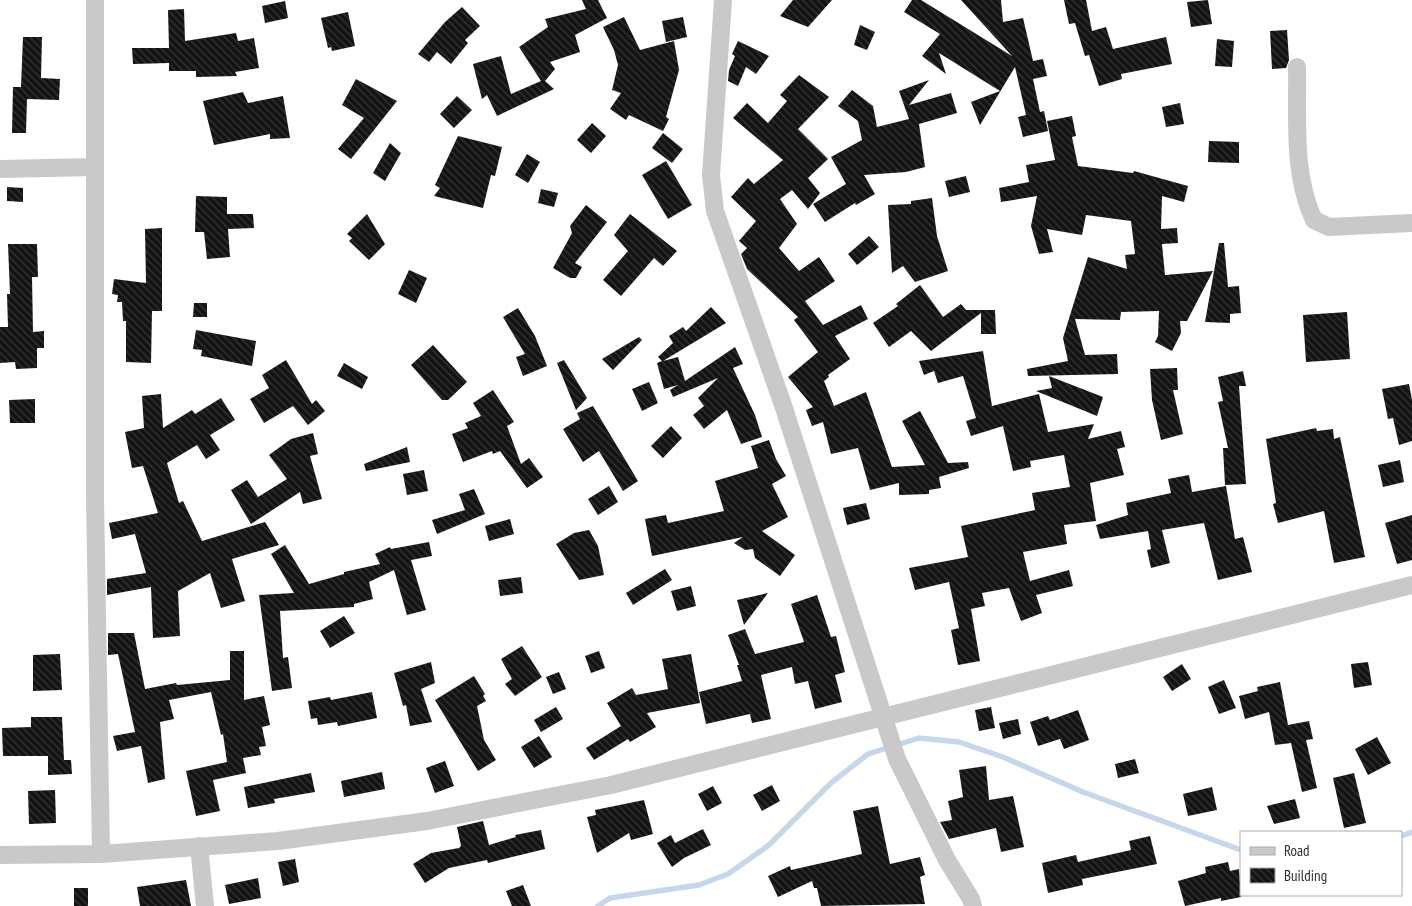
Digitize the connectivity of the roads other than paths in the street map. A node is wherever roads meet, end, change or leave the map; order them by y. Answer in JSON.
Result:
{"nodes":[{"id":1,"x":95,"y":0,"type":"edge"},
{"id":2,"x":723,"y":0,"type":"edge"},
{"id":3,"x":1297,"y":66,"type":"dead end"},
{"id":4,"x":94,"y":166,"type":"junction"},
{"id":5,"x":0,"y":169,"type":"edge"},
{"id":6,"x":1412,"y":223,"type":"edge"},
{"id":7,"x":1412,"y":585,"type":"edge"},
{"id":8,"x":886,"y":723,"type":"junction"},
{"id":9,"x":200,"y":846,"type":"junction"},
{"id":10,"x":101,"y":854,"type":"junction"},
{"id":11,"x":0,"y":855,"type":"edge"},
{"id":12,"x":205,"y":906,"type":"edge"},
{"id":13,"x":974,"y":906,"type":"edge"}],
"edges":[{"from":1,"to":4,"type":"street"},
{"from":2,"to":8,"type":"street"},
{"from":3,"to":6,"type":"street"},
{"from":4,"to":5,"type":"street"},
{"from":4,"to":10,"type":"street"},
{"from":7,"to":8,"type":"street"},
{"from":8,"to":9,"type":"street"},
{"from":8,"to":13,"type":"street"},
{"from":9,"to":10,"type":"street"},
{"from":9,"to":12,"type":"street"},
{"from":10,"to":11,"type":"street"}]}
